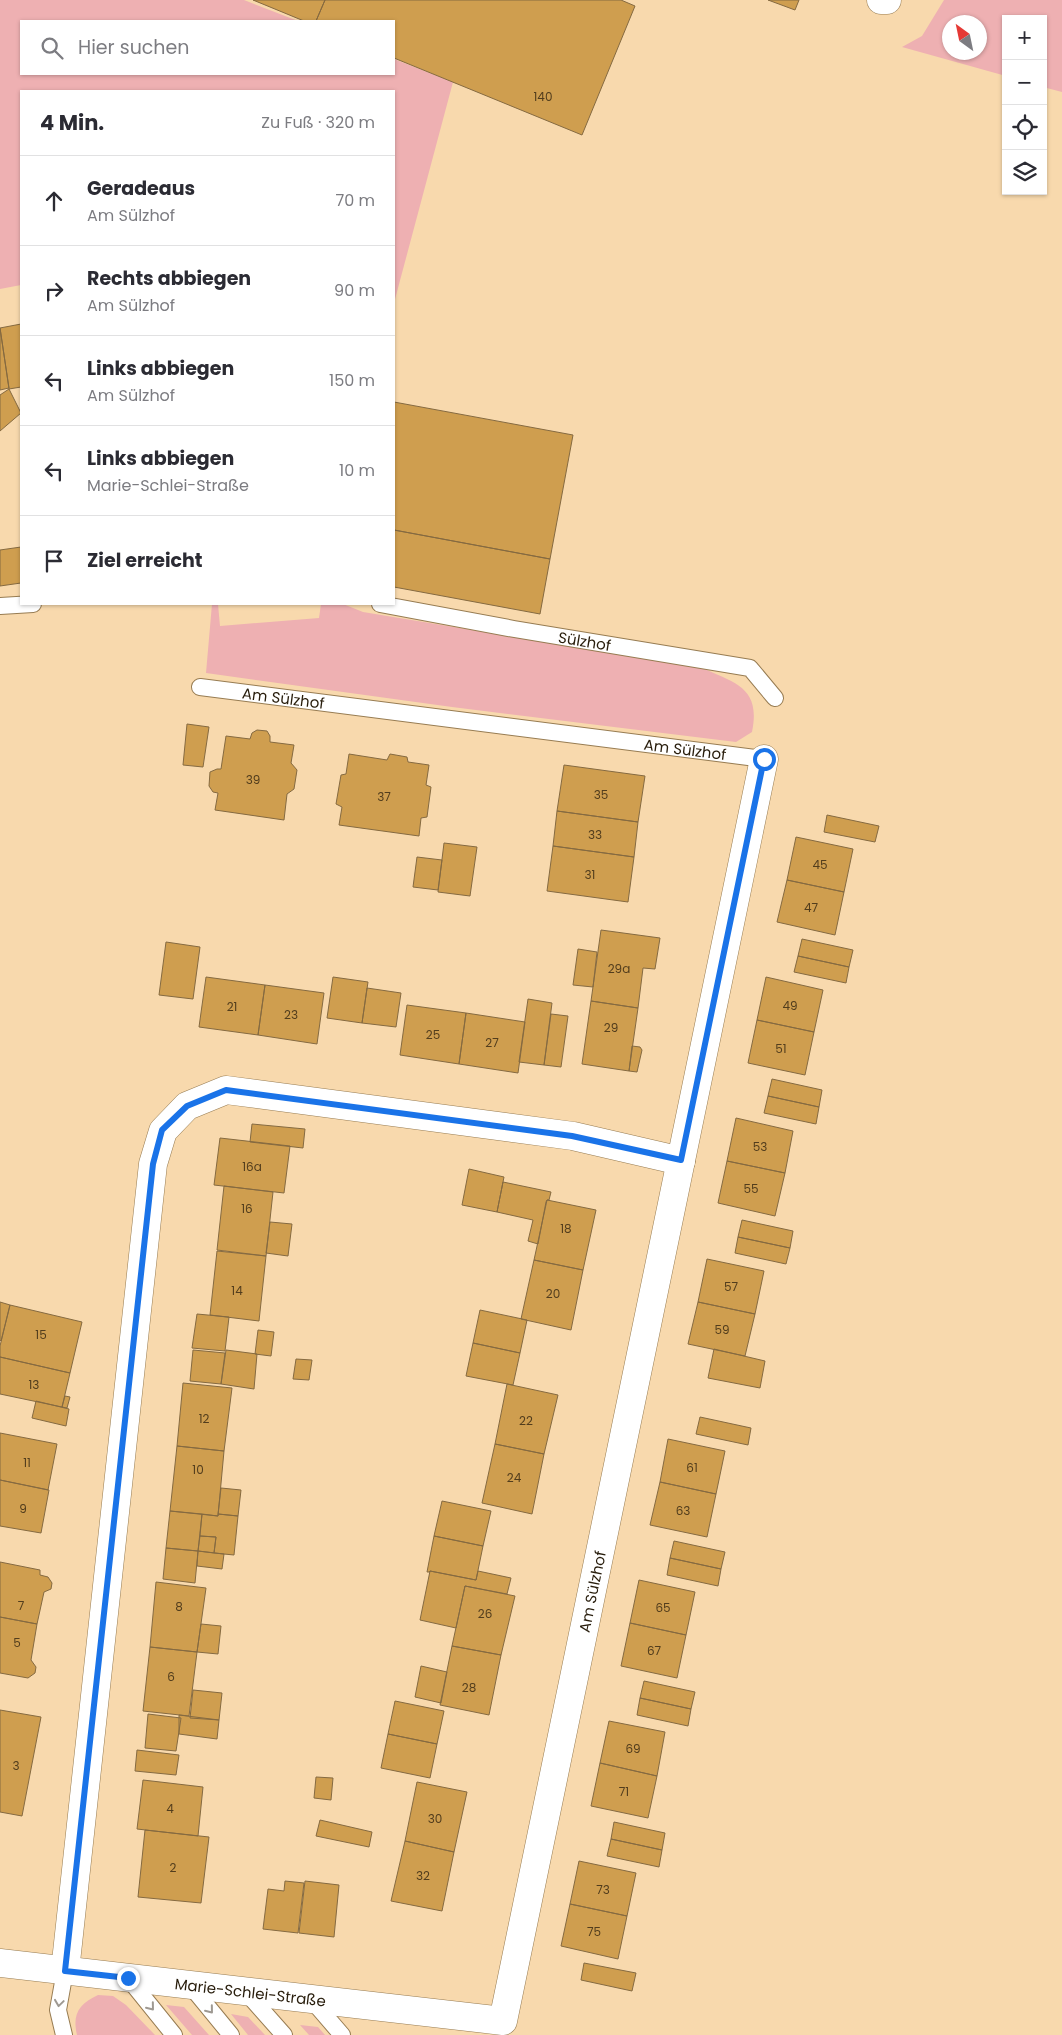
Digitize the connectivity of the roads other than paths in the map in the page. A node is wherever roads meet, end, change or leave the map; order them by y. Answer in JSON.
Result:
{"nodes":[{"id":1,"x":881,"y":0,"type":"edge"},
{"id":2,"x":887,"y":0,"type":"edge"},
{"id":3,"x":20,"y":605,"type":"edge"},
{"id":4,"x":386,"y":605,"type":"edge"},
{"id":5,"x":0,"y":606,"type":"edge"},
{"id":6,"x":200,"y":687,"type":"dead end"},
{"id":7,"x":775,"y":698,"type":"dead end"},
{"id":8,"x":764,"y":759,"type":"joint"},
{"id":9,"x":681,"y":1160,"type":"junction"},
{"id":10,"x":0,"y":1963,"type":"edge"},
{"id":11,"x":65,"y":1971,"type":"junction"},
{"id":12,"x":128,"y":1978,"type":"junction"},
{"id":13,"x":190,"y":1985,"type":"junction"},
{"id":14,"x":245,"y":1991,"type":"junction"},
{"id":15,"x":311,"y":1999,"type":"junction"},
{"id":16,"x":502,"y":2028,"type":"edge"},
{"id":17,"x":64,"y":2035,"type":"edge"},
{"id":18,"x":174,"y":2035,"type":"edge"},
{"id":19,"x":231,"y":2035,"type":"edge"},
{"id":20,"x":284,"y":2035,"type":"edge"},
{"id":21,"x":342,"y":2035,"type":"edge"}],
"edges":[{"from":1,"to":2,"type":"street"},
{"from":3,"to":5,"type":"lane"},
{"from":4,"to":7,"type":"lane","name":"Sülzhof"},
{"from":6,"to":8,"type":"lane","name":"Am Sülzhof"},
{"from":8,"to":9,"type":"street","name":"Am Sülzhof"},
{"from":9,"to":11,"type":"street"},
{"from":9,"to":16,"type":"street","name":"Am Sülzhof"},
{"from":10,"to":11,"type":"street","name":"Marie-Schlei-Straße"},
{"from":11,"to":12,"type":"street","name":"Marie-Schlei-Straße"},
{"from":11,"to":17,"type":"lane","one_way":true},
{"from":12,"to":13,"type":"street","name":"Marie-Schlei-Straße"},
{"from":12,"to":18,"type":"lane","one_way":true},
{"from":13,"to":14,"type":"street","name":"Marie-Schlei-Straße"},
{"from":13,"to":19,"type":"lane","one_way":true},
{"from":14,"to":15,"type":"street","name":"Marie-Schlei-Straße"},
{"from":14,"to":20,"type":"lane"},
{"from":15,"to":16,"type":"street","name":"Marie-Schlei-Straße"},
{"from":15,"to":21,"type":"lane"}]}
